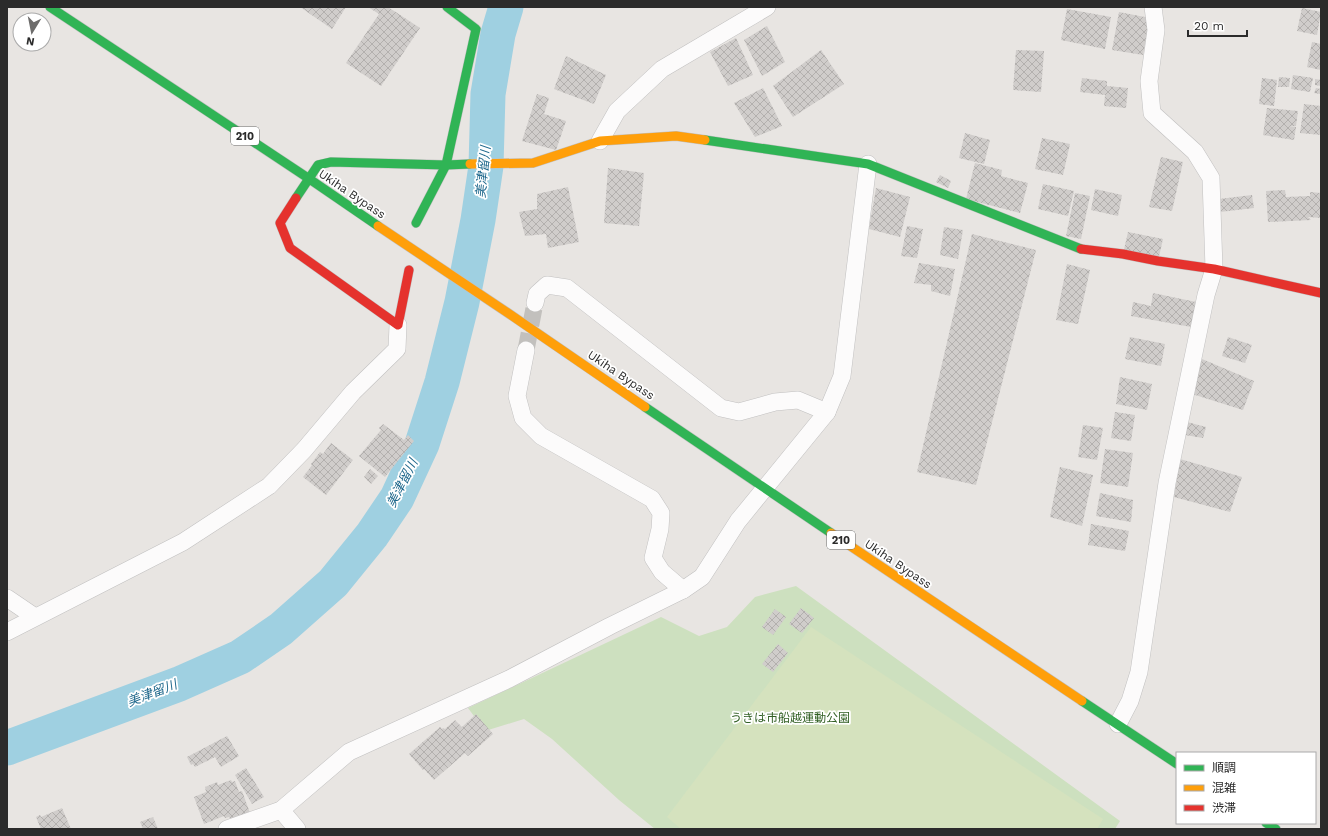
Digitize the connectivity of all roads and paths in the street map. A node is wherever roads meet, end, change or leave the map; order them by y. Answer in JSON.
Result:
{"nodes":[{"id":1,"x":50,"y":7,"type":"edge"},
{"id":2,"x":446,"y":7,"type":"edge"},
{"id":3,"x":767,"y":7,"type":"edge"},
{"id":4,"x":1153,"y":7,"type":"edge"},
{"id":5,"x":600,"y":141,"type":"junction"},
{"id":6,"x":868,"y":164,"type":"junction"},
{"id":7,"x":446,"y":165,"type":"junction"},
{"id":8,"x":308,"y":178,"type":"junction"},
{"id":9,"x":416,"y":223,"type":"dead end"},
{"id":10,"x":1214,"y":269,"type":"junction"},
{"id":11,"x":410,"y":270,"type":"dead end"},
{"id":12,"x":1321,"y":293,"type":"edge"},
{"id":13,"x":535,"y":303,"type":"tunnel mouth"},
{"id":14,"x":398,"y":325,"type":"junction"},
{"id":15,"x":526,"y":350,"type":"tunnel mouth"},
{"id":16,"x":827,"y":412,"type":"junction"},
{"id":17,"x":764,"y":489,"type":"junction"},
{"id":18,"x":683,"y":590,"type":"junction"},
{"id":19,"x":7,"y":598,"type":"edge"},
{"id":20,"x":35,"y":617,"type":"junction"},
{"id":21,"x":7,"y":632,"type":"edge"},
{"id":22,"x":1118,"y":724,"type":"junction"},
{"id":23,"x":1176,"y":763,"type":"edge"},
{"id":24,"x":281,"y":810,"type":"junction"},
{"id":25,"x":227,"y":829,"type":"edge"},
{"id":26,"x":297,"y":829,"type":"edge"}],
"edges":[{"from":1,"to":8,"type":"main road","name":"Ukiha Bypass","number":"210"},
{"from":2,"to":7,"type":"main road"},
{"from":3,"to":5,"type":"street"},
{"from":4,"to":10,"type":"street"},
{"from":5,"to":6,"type":"main road"},
{"from":5,"to":7,"type":"main road"},
{"from":6,"to":10,"type":"main road"},
{"from":6,"to":16,"type":"street"},
{"from":7,"to":8,"type":"main road"},
{"from":7,"to":9,"type":"main road"},
{"from":8,"to":14,"type":"main road"},
{"from":8,"to":17,"type":"main road","name":"Ukiha Bypass","number":"210"},
{"from":10,"to":12,"type":"main road"},
{"from":10,"to":22,"type":"street"},
{"from":11,"to":14,"type":"main road"},
{"from":13,"to":16,"type":"street"},
{"from":14,"to":20,"type":"street"},
{"from":15,"to":18,"type":"street"},
{"from":16,"to":17,"type":"street"},
{"from":17,"to":18,"type":"street"},
{"from":17,"to":22,"type":"main road","name":"Ukiha Bypass","number":"210"},
{"from":18,"to":24,"type":"street"},
{"from":19,"to":20,"type":"street"},
{"from":20,"to":21,"type":"street"},
{"from":22,"to":23,"type":"main road","name":"Ukiha Bypass","number":"210"},
{"from":24,"to":25,"type":"street"},
{"from":24,"to":26,"type":"street"}]}
